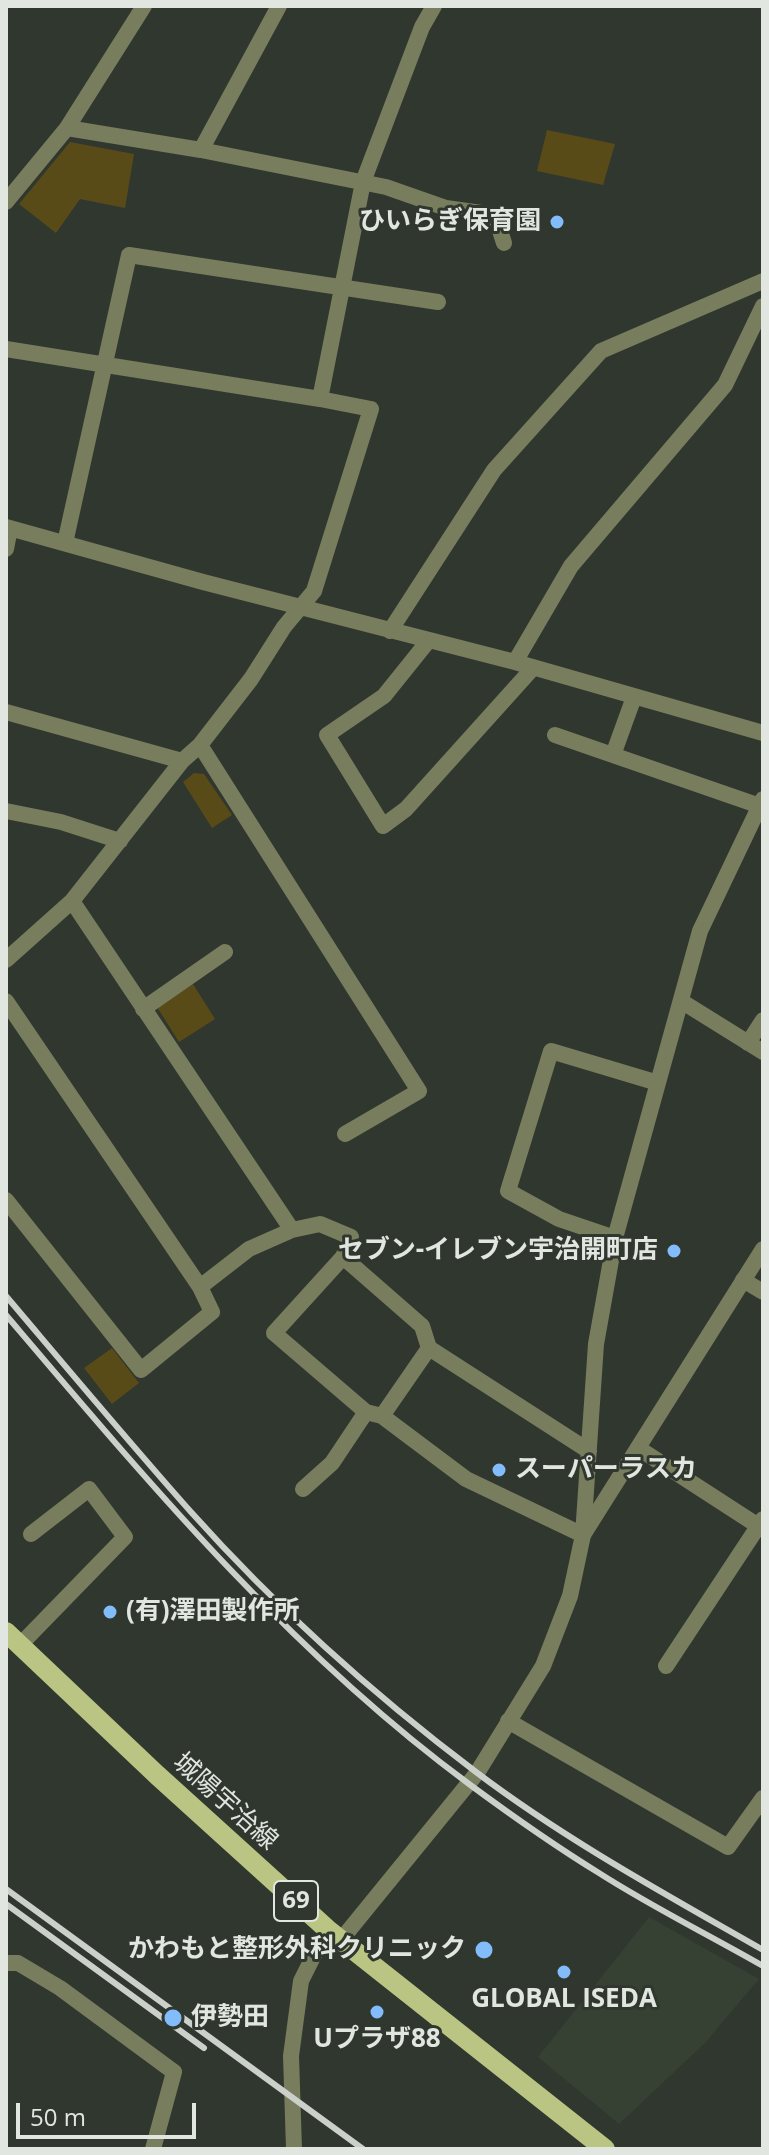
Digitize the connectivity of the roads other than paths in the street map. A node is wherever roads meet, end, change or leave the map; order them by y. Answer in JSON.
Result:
{"nodes":[{"id":1,"x":144,"y":6,"type":"edge"},
{"id":2,"x":278,"y":6,"type":"edge"},
{"id":3,"x":434,"y":6,"type":"edge"},
{"id":4,"x":67,"y":128,"type":"junction"},
{"id":5,"x":201,"y":150,"type":"junction"},
{"id":6,"x":363,"y":182,"type":"junction"},
{"id":7,"x":6,"y":202,"type":"edge"},
{"id":8,"x":504,"y":243,"type":"dead end"},
{"id":9,"x":763,"y":281,"type":"edge"},
{"id":10,"x":344,"y":287,"type":"junction"},
{"id":11,"x":438,"y":302,"type":"dead end"},
{"id":12,"x":763,"y":306,"type":"edge"},
{"id":13,"x":6,"y":349,"type":"edge"},
{"id":14,"x":103,"y":366,"type":"junction"},
{"id":15,"x":320,"y":399,"type":"junction"},
{"id":16,"x":8,"y":528,"type":"edge"},
{"id":17,"x":65,"y":543,"type":"junction"},
{"id":18,"x":6,"y":549,"type":"edge"},
{"id":19,"x":300,"y":607,"type":"junction"},
{"id":20,"x":390,"y":631,"type":"junction"},
{"id":21,"x":429,"y":640,"type":"junction"},
{"id":22,"x":515,"y":662,"type":"junction"},
{"id":23,"x":533,"y":668,"type":"junction"},
{"id":24,"x":634,"y":697,"type":"junction"},
{"id":25,"x":6,"y":712,"type":"edge"},
{"id":26,"x":763,"y":733,"type":"edge"},
{"id":27,"x":555,"y":735,"type":"dead end"},
{"id":28,"x":200,"y":745,"type":"junction"},
{"id":29,"x":613,"y":755,"type":"junction"},
{"id":30,"x":182,"y":761,"type":"junction"},
{"id":31,"x":762,"y":804,"type":"edge"},
{"id":32,"x":6,"y":811,"type":"edge"},
{"id":33,"x":120,"y":841,"type":"junction"},
{"id":34,"x":72,"y":901,"type":"junction"},
{"id":35,"x":225,"y":952,"type":"dead end"},
{"id":36,"x":6,"y":960,"type":"edge"},
{"id":37,"x":6,"y":1001,"type":"edge"},
{"id":38,"x":681,"y":1001,"type":"junction"},
{"id":39,"x":143,"y":1009,"type":"junction"},
{"id":40,"x":763,"y":1020,"type":"edge"},
{"id":41,"x":748,"y":1043,"type":"junction"},
{"id":42,"x":763,"y":1052,"type":"edge"},
{"id":43,"x":658,"y":1083,"type":"junction"},
{"id":44,"x":345,"y":1134,"type":"dead end"},
{"id":45,"x":6,"y":1200,"type":"edge"},
{"id":46,"x":292,"y":1230,"type":"junction"},
{"id":47,"x":615,"y":1238,"type":"junction"},
{"id":48,"x":763,"y":1249,"type":"edge"},
{"id":49,"x":343,"y":1257,"type":"junction"},
{"id":50,"x":743,"y":1280,"type":"junction"},
{"id":51,"x":200,"y":1287,"type":"junction"},
{"id":52,"x":763,"y":1292,"type":"edge"},
{"id":53,"x":429,"y":1348,"type":"junction"},
{"id":54,"x":374,"y":1414,"type":"junction"},
{"id":55,"x":638,"y":1448,"type":"junction"},
{"id":56,"x":589,"y":1451,"type":"junction"},
{"id":57,"x":303,"y":1489,"type":"dead end"},
{"id":58,"x":762,"y":1525,"type":"edge"},
{"id":59,"x":31,"y":1534,"type":"dead end"},
{"id":60,"x":583,"y":1535,"type":"junction"},
{"id":61,"x":13,"y":1639,"type":"edge"},
{"id":62,"x":666,"y":1666,"type":"dead end"},
{"id":63,"x":508,"y":1721,"type":"junction"},
{"id":64,"x":763,"y":1798,"type":"edge"},
{"id":65,"x":334,"y":1934,"type":"junction"},
{"id":66,"x":6,"y":1963,"type":"edge"},
{"id":67,"x":153,"y":2149,"type":"edge"},
{"id":68,"x":294,"y":2149,"type":"edge"},
{"id":69,"x":605,"y":2149,"type":"edge"}],
"edges":[{"from":1,"to":4,"type":"street"},
{"from":2,"to":5,"type":"street"},
{"from":3,"to":6,"type":"street"},
{"from":4,"to":5,"type":"street"},
{"from":4,"to":7,"type":"street"},
{"from":5,"to":6,"type":"street"},
{"from":6,"to":8,"type":"street"},
{"from":6,"to":10,"type":"street"},
{"from":9,"to":20,"type":"street"},
{"from":10,"to":11,"type":"street"},
{"from":10,"to":14,"type":"street"},
{"from":10,"to":15,"type":"street"},
{"from":12,"to":22,"type":"street"},
{"from":13,"to":14,"type":"street"},
{"from":14,"to":15,"type":"street"},
{"from":14,"to":17,"type":"street"},
{"from":15,"to":19,"type":"street"},
{"from":16,"to":17,"type":"street"},
{"from":16,"to":18,"type":"street"},
{"from":17,"to":19,"type":"street"},
{"from":19,"to":20,"type":"street"},
{"from":19,"to":28,"type":"street"},
{"from":20,"to":21,"type":"street"},
{"from":21,"to":22,"type":"street"},
{"from":21,"to":23,"type":"street"},
{"from":22,"to":23,"type":"street"},
{"from":23,"to":24,"type":"street"},
{"from":24,"to":26,"type":"street"},
{"from":24,"to":29,"type":"street"},
{"from":25,"to":30,"type":"street"},
{"from":27,"to":29,"type":"street"},
{"from":28,"to":30,"type":"street"},
{"from":28,"to":44,"type":"street"},
{"from":29,"to":31,"type":"street"},
{"from":30,"to":33,"type":"street"},
{"from":31,"to":38,"type":"street"},
{"from":32,"to":33,"type":"street"},
{"from":33,"to":34,"type":"street"},
{"from":34,"to":36,"type":"street"},
{"from":34,"to":39,"type":"street"},
{"from":35,"to":39,"type":"street"},
{"from":37,"to":51,"type":"street"},
{"from":38,"to":41,"type":"street"},
{"from":38,"to":43,"type":"street"},
{"from":39,"to":46,"type":"street"},
{"from":40,"to":41,"type":"street"},
{"from":41,"to":42,"type":"street"},
{"from":43,"to":47,"type":"street"},
{"from":43,"to":47,"type":"street"},
{"from":45,"to":51,"type":"street"},
{"from":46,"to":49,"type":"street"},
{"from":46,"to":51,"type":"street"},
{"from":47,"to":56,"type":"street"},
{"from":48,"to":50,"type":"street"},
{"from":49,"to":53,"type":"street"},
{"from":49,"to":54,"type":"street"},
{"from":50,"to":52,"type":"street"},
{"from":50,"to":55,"type":"street"},
{"from":53,"to":54,"type":"street"},
{"from":53,"to":56,"type":"street"},
{"from":54,"to":57,"type":"street"},
{"from":54,"to":60,"type":"street"},
{"from":55,"to":58,"type":"street"},
{"from":55,"to":60,"type":"street"},
{"from":56,"to":60,"type":"street"},
{"from":58,"to":62,"type":"street"},
{"from":59,"to":61,"type":"street"},
{"from":60,"to":63,"type":"street"},
{"from":61,"to":65,"type":"main road","name":"城陽宇治線","number":"69"},
{"from":63,"to":64,"type":"street"},
{"from":63,"to":65,"type":"street"},
{"from":65,"to":68,"type":"street"},
{"from":65,"to":69,"type":"main road","name":"城陽宇治線","number":"69"},
{"from":66,"to":67,"type":"street"}]}
